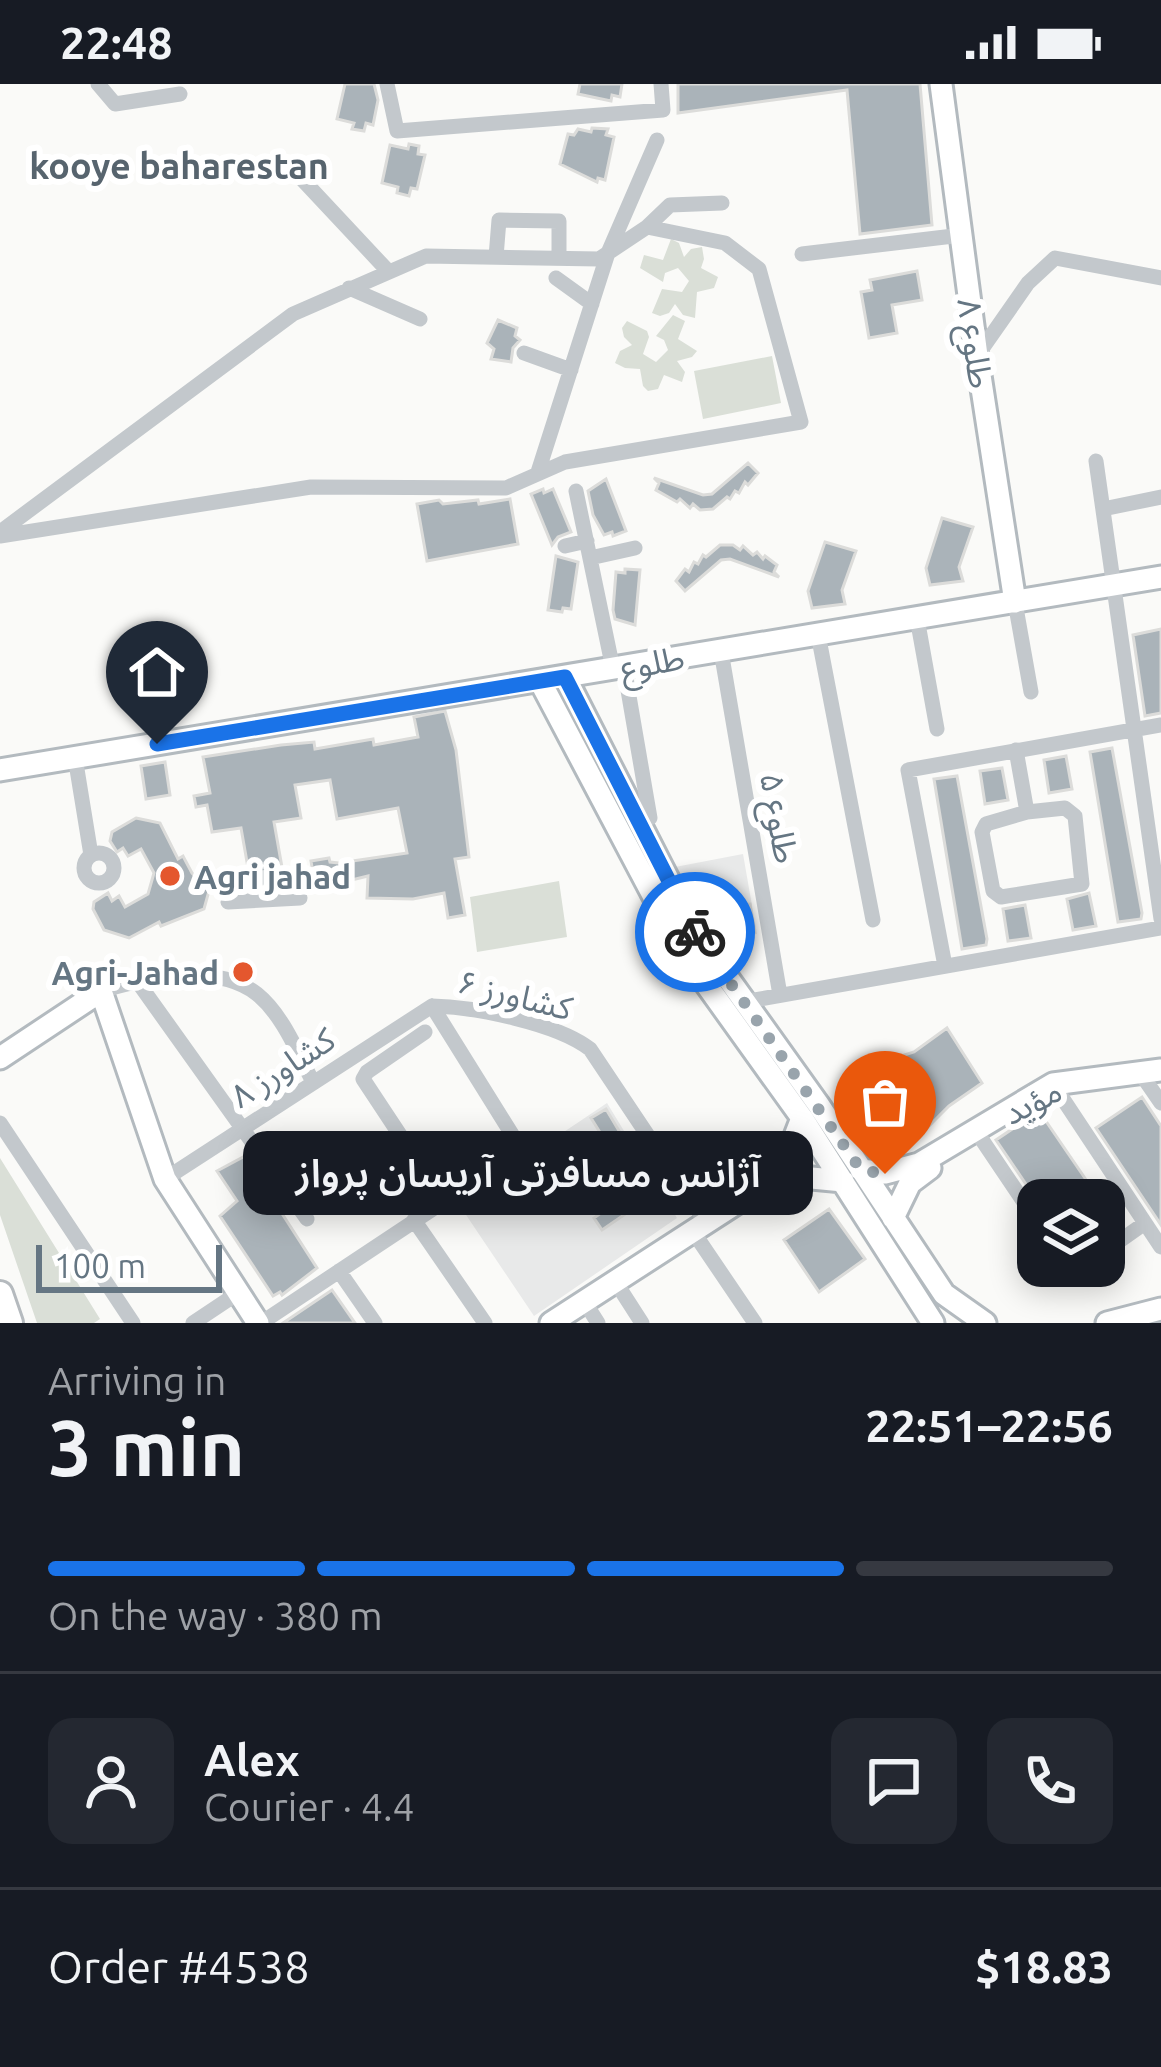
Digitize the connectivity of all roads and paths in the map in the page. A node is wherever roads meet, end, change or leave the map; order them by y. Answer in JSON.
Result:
{"nodes":[{"id":1,"x":98,"y":84,"type":"edge"},
{"id":2,"x":387,"y":84,"type":"edge"},
{"id":3,"x":661,"y":84,"type":"edge"},
{"id":4,"x":941,"y":84,"type":"edge"},
{"id":5,"x":179,"y":94,"type":"dead end"},
{"id":6,"x":656,"y":140,"type":"dead end"},
{"id":7,"x":300,"y":177,"type":"dead end"},
{"id":8,"x":722,"y":203,"type":"dead end"},
{"id":9,"x":647,"y":227,"type":"junction"},
{"id":10,"x":962,"y":236,"type":"junction"},
{"id":11,"x":608,"y":253,"type":"junction"},
{"id":12,"x":802,"y":254,"type":"dead end"},
{"id":13,"x":496,"y":257,"type":"junction"},
{"id":14,"x":559,"y":258,"type":"junction"},
{"id":15,"x":388,"y":271,"type":"junction"},
{"id":16,"x":556,"y":278,"type":"dead end"},
{"id":17,"x":1161,"y":278,"type":"edge"},
{"id":18,"x":349,"y":288,"type":"junction"},
{"id":19,"x":592,"y":304,"type":"junction"},
{"id":20,"x":419,"y":319,"type":"dead end"},
{"id":21,"x":524,"y":353,"type":"dead end"},
{"id":22,"x":976,"y":356,"type":"junction"},
{"id":23,"x":571,"y":370,"type":"junction"},
{"id":24,"x":1096,"y":461,"type":"dead end"},
{"id":25,"x":538,"y":472,"type":"junction"},
{"id":26,"x":576,"y":491,"type":"dead end"},
{"id":27,"x":1161,"y":497,"type":"edge"},
{"id":28,"x":1103,"y":509,"type":"junction"},
{"id":29,"x":0,"y":534,"type":"edge"},
{"id":30,"x":565,"y":546,"type":"dead end"},
{"id":31,"x":634,"y":548,"type":"dead end"},
{"id":32,"x":588,"y":549,"type":"junction"},
{"id":33,"x":1161,"y":578,"type":"edge"},
{"id":34,"x":1114,"y":585,"type":"junction"},
{"id":35,"x":1015,"y":602,"type":"junction"},
{"id":36,"x":917,"y":618,"type":"junction"},
{"id":37,"x":818,"y":634,"type":"junction"},
{"id":38,"x":721,"y":651,"type":"junction"},
{"id":39,"x":618,"y":668,"type":"junction"},
{"id":40,"x":565,"y":677,"type":"junction"},
{"id":41,"x":540,"y":681,"type":"junction"},
{"id":42,"x":1031,"y":692,"type":"dead end"},
{"id":43,"x":1161,"y":725,"type":"edge"},
{"id":44,"x":937,"y":729,"type":"dead end"},
{"id":45,"x":1135,"y":729,"type":"junction"},
{"id":46,"x":1016,"y":750,"type":"junction"},
{"id":47,"x":75,"y":757,"type":"junction"},
{"id":48,"x":0,"y":770,"type":"edge"},
{"id":49,"x":609,"y":790,"type":"junction"},
{"id":50,"x":1027,"y":812,"type":"junction"},
{"id":51,"x":650,"y":818,"type":"dead end"},
{"id":52,"x":91,"y":856,"type":"dead end"},
{"id":53,"x":300,"y":898,"type":"dead end"},
{"id":54,"x":228,"y":902,"type":"dead end"},
{"id":55,"x":1161,"y":919,"type":"edge"},
{"id":56,"x":873,"y":920,"type":"dead end"},
{"id":57,"x":1161,"y":928,"type":"edge"},
{"id":58,"x":945,"y":966,"type":"junction"},
{"id":59,"x":137,"y":981,"type":"junction"},
{"id":60,"x":101,"y":991,"type":"junction"},
{"id":61,"x":780,"y":995,"type":"junction"},
{"id":62,"x":743,"y":1002,"type":"junction"},
{"id":63,"x":432,"y":1006,"type":"junction"},
{"id":64,"x":424,"y":1032,"type":"dead end"},
{"id":65,"x":0,"y":1058,"type":"edge"},
{"id":66,"x":1151,"y":1072,"type":"edge"},
{"id":67,"x":313,"y":1082,"type":"junction"},
{"id":68,"x":1053,"y":1084,"type":"junction"},
{"id":69,"x":1161,"y":1103,"type":"edge"},
{"id":70,"x":802,"y":1118,"type":"junction"},
{"id":71,"x":0,"y":1123,"type":"edge"},
{"id":72,"x":244,"y":1128,"type":"junction"},
{"id":73,"x":976,"y":1131,"type":"junction"},
{"id":74,"x":780,"y":1175,"type":"junction"},
{"id":75,"x":852,"y":1176,"type":"junction"},
{"id":76,"x":165,"y":1179,"type":"junction"},
{"id":77,"x":1017,"y":1192,"type":"edge"},
{"id":78,"x":443,"y":1200,"type":"junction"},
{"id":79,"x":893,"y":1218,"type":"junction"},
{"id":80,"x":307,"y":1219,"type":"dead end"},
{"id":81,"x":414,"y":1220,"type":"junction"},
{"id":82,"x":1145,"y":1223,"type":"junction"},
{"id":83,"x":698,"y":1225,"type":"junction"},
{"id":84,"x":1125,"y":1237,"type":"edge"},
{"id":85,"x":1161,"y":1247,"type":"edge"},
{"id":86,"x":339,"y":1271,"type":"junction"},
{"id":87,"x":615,"y":1281,"type":"junction"},
{"id":88,"x":0,"y":1294,"type":"edge"},
{"id":89,"x":238,"y":1294,"type":"junction"},
{"id":90,"x":584,"y":1301,"type":"junction"},
{"id":91,"x":934,"y":1308,"type":"edge"},
{"id":92,"x":1161,"y":1309,"type":"edge"},
{"id":93,"x":10,"y":1323,"type":"edge"},
{"id":94,"x":133,"y":1323,"type":"edge"},
{"id":95,"x":193,"y":1323,"type":"edge"},
{"id":96,"x":260,"y":1323,"type":"edge"},
{"id":97,"x":375,"y":1323,"type":"edge"},
{"id":98,"x":484,"y":1323,"type":"edge"},
{"id":99,"x":551,"y":1323,"type":"edge"},
{"id":100,"x":598,"y":1323,"type":"edge"},
{"id":101,"x":642,"y":1323,"type":"edge"},
{"id":102,"x":755,"y":1323,"type":"edge"},
{"id":103,"x":985,"y":1323,"type":"edge"},
{"id":104,"x":1107,"y":1323,"type":"edge"}],
"edges":[{"from":1,"to":5,"type":"street"},
{"from":2,"to":3,"type":"street"},
{"from":4,"to":10,"type":"street","name":"طلوع ۸"},
{"from":6,"to":11,"type":"street"},
{"from":7,"to":15,"type":"street"},
{"from":8,"to":9,"type":"street"},
{"from":9,"to":11,"type":"street"},
{"from":9,"to":25,"type":"street"},
{"from":10,"to":12,"type":"street"},
{"from":10,"to":22,"type":"street","name":"طلوع ۸"},
{"from":11,"to":14,"type":"street"},
{"from":11,"to":19,"type":"street"},
{"from":13,"to":14,"type":"street"},
{"from":13,"to":14,"type":"street"},
{"from":13,"to":15,"type":"street"},
{"from":15,"to":18,"type":"street"},
{"from":16,"to":19,"type":"street"},
{"from":17,"to":22,"type":"street"},
{"from":18,"to":20,"type":"street"},
{"from":18,"to":29,"type":"street"},
{"from":19,"to":23,"type":"street"},
{"from":21,"to":23,"type":"street"},
{"from":22,"to":35,"type":"street","name":"طلوع ۸"},
{"from":23,"to":25,"type":"street"},
{"from":24,"to":28,"type":"street"},
{"from":25,"to":29,"type":"street"},
{"from":26,"to":32,"type":"street"},
{"from":27,"to":28,"type":"street"},
{"from":28,"to":34,"type":"street"},
{"from":30,"to":32,"type":"street"},
{"from":31,"to":32,"type":"street"},
{"from":32,"to":39,"type":"street"},
{"from":33,"to":34,"type":"street","name":"طلوع"},
{"from":34,"to":35,"type":"street","name":"طلوع"},
{"from":34,"to":45,"type":"street"},
{"from":35,"to":36,"type":"street","name":"طلوع"},
{"from":35,"to":42,"type":"street"},
{"from":36,"to":37,"type":"street","name":"طلوع"},
{"from":36,"to":44,"type":"street"},
{"from":37,"to":38,"type":"street","name":"طلوع"},
{"from":37,"to":56,"type":"street"},
{"from":38,"to":39,"type":"street","name":"طلوع"},
{"from":38,"to":61,"type":"street","name":"طلوع ۵"},
{"from":39,"to":40,"type":"street","name":"طلوع"},
{"from":39,"to":51,"type":"street"},
{"from":40,"to":41,"type":"street","name":"طلوع"},
{"from":40,"to":49,"type":"street"},
{"from":41,"to":47,"type":"street","name":"طلوع"},
{"from":41,"to":49,"type":"street"},
{"from":43,"to":45,"type":"street"},
{"from":45,"to":46,"type":"street"},
{"from":45,"to":55,"type":"street"},
{"from":46,"to":50,"type":"street"},
{"from":46,"to":58,"type":"street"},
{"from":47,"to":48,"type":"street","name":"طلوع"},
{"from":47,"to":52,"type":"street"},
{"from":49,"to":62,"type":"street"},
{"from":49,"to":70,"type":"street"},
{"from":50,"to":50,"type":"street"},
{"from":53,"to":54,"type":"street"},
{"from":57,"to":58,"type":"street"},
{"from":58,"to":61,"type":"street"},
{"from":59,"to":60,"type":"street"},
{"from":59,"to":67,"type":"street"},
{"from":59,"to":72,"type":"street"},
{"from":60,"to":65,"type":"street"},
{"from":60,"to":76,"type":"street"},
{"from":61,"to":62,"type":"street"},
{"from":62,"to":75,"type":"street"},
{"from":63,"to":67,"type":"street","name":"کشاورز ۸"},
{"from":63,"to":78,"type":"street"},
{"from":63,"to":83,"type":"street","name":"کشاورز ۶"},
{"from":64,"to":78,"type":"street"},
{"from":66,"to":68,"type":"street","name":"مؤید"},
{"from":66,"to":69,"type":"street"},
{"from":67,"to":72,"type":"street","name":"کشاورز ۸"},
{"from":68,"to":73,"type":"street","name":"مؤید"},
{"from":68,"to":82,"type":"street"},
{"from":70,"to":74,"type":"street"},
{"from":70,"to":75,"type":"street"},
{"from":71,"to":94,"type":"street"},
{"from":72,"to":76,"type":"street","name":"کشاورز ۸"},
{"from":72,"to":80,"type":"street"},
{"from":73,"to":75,"type":"street","name":"مؤید"},
{"from":73,"to":77,"type":"street"},
{"from":73,"to":79,"type":"street","name":"مؤید"},
{"from":74,"to":75,"type":"street","name":"مؤید"},
{"from":74,"to":83,"type":"street"},
{"from":75,"to":79,"type":"street"},
{"from":75,"to":91,"type":"street"},
{"from":76,"to":89,"type":"street"},
{"from":78,"to":81,"type":"street"},
{"from":79,"to":91,"type":"street"},
{"from":81,"to":86,"type":"street"},
{"from":81,"to":98,"type":"street"},
{"from":82,"to":84,"type":"street"},
{"from":82,"to":85,"type":"street"},
{"from":83,"to":87,"type":"street"},
{"from":83,"to":102,"type":"street","name":"کشاورز ۶"},
{"from":86,"to":96,"type":"street"},
{"from":86,"to":97,"type":"street"},
{"from":87,"to":90,"type":"street"},
{"from":87,"to":101,"type":"street"},
{"from":88,"to":93,"type":"main road"},
{"from":89,"to":95,"type":"street"},
{"from":89,"to":96,"type":"street"},
{"from":90,"to":99,"type":"street"},
{"from":90,"to":100,"type":"street"},
{"from":91,"to":103,"type":"street"},
{"from":92,"to":104,"type":"street"}]}
